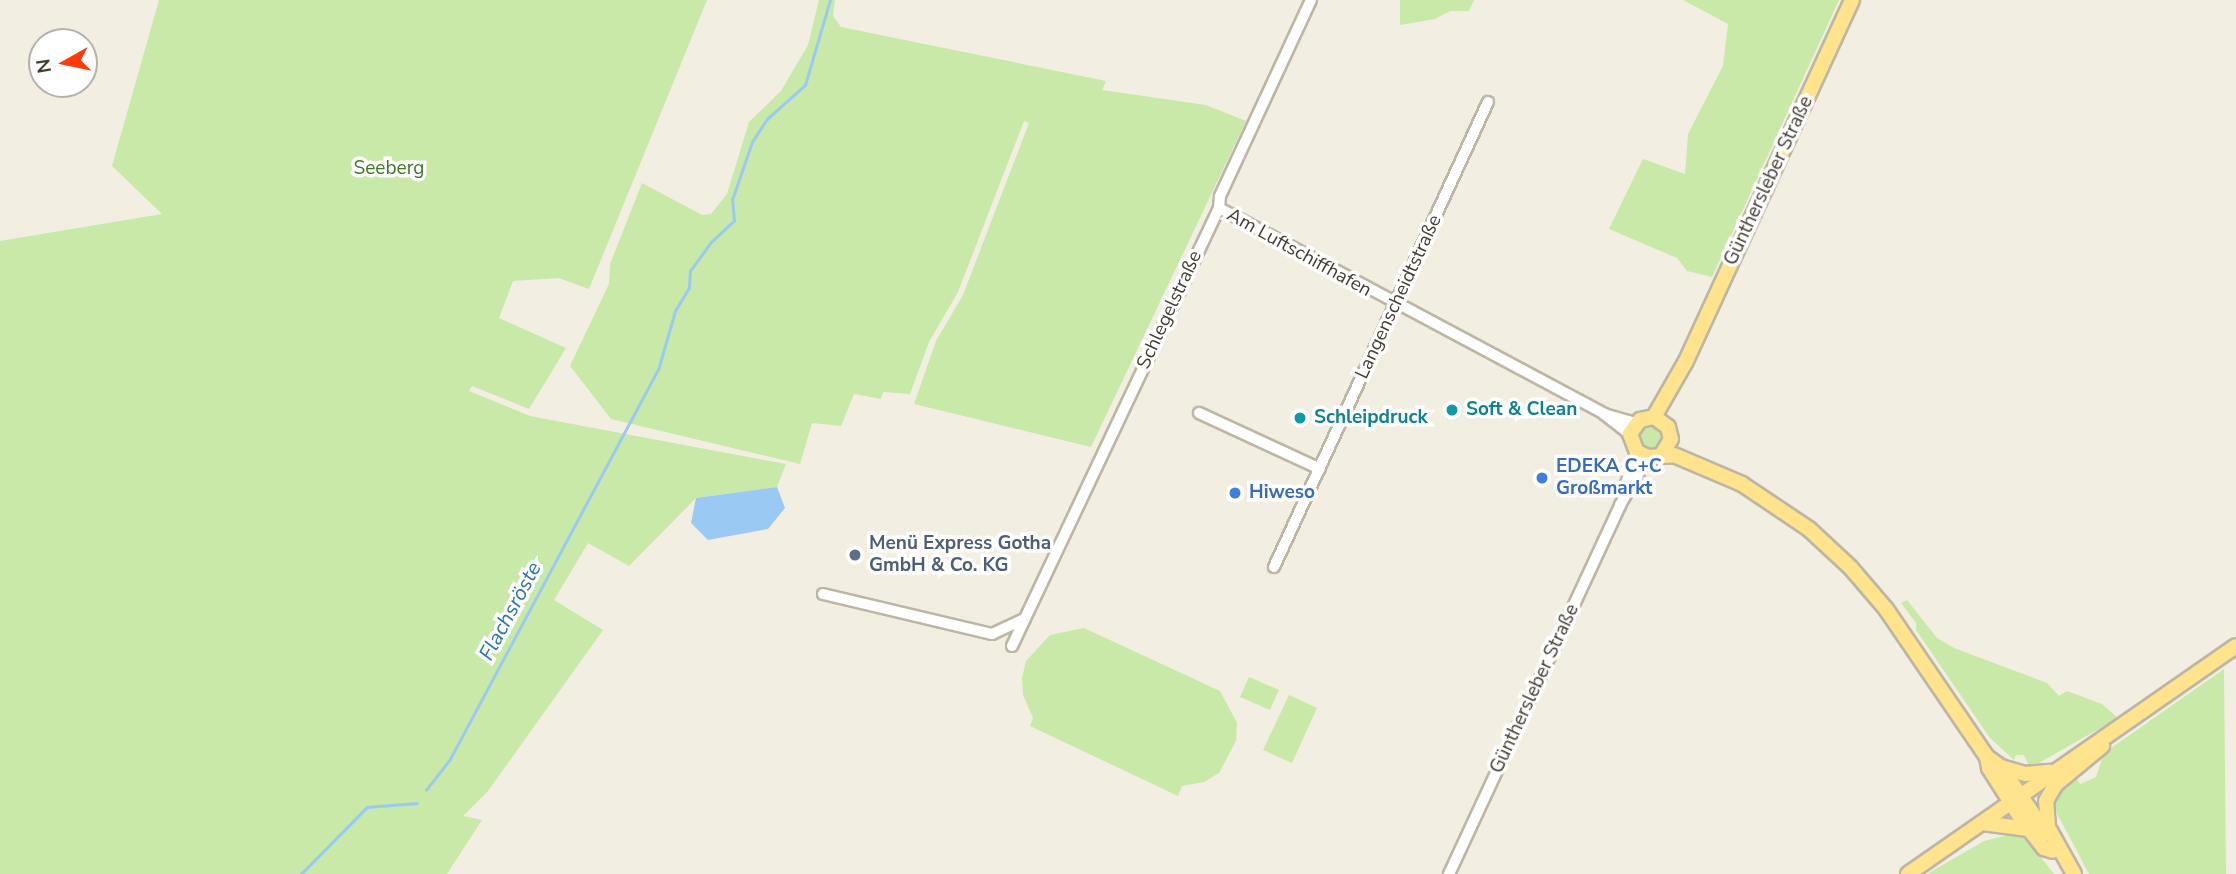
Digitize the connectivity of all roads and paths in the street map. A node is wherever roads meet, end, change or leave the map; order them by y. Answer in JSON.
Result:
{"nodes":[{"id":1,"x":1311,"y":0,"type":"edge"},
{"id":2,"x":1852,"y":0,"type":"edge"},
{"id":3,"x":1489,"y":102,"type":"dead end"},
{"id":4,"x":1219,"y":208,"type":"junction"},
{"id":5,"x":1395,"y":305,"type":"junction"},
{"id":6,"x":1199,"y":413,"type":"dead end"},
{"id":7,"x":1659,"y":420,"type":"junction"},
{"id":8,"x":1633,"y":429,"type":"junction"},
{"id":9,"x":1671,"y":439,"type":"junction"},
{"id":10,"x":1649,"y":454,"type":"junction"},
{"id":11,"x":1320,"y":468,"type":"junction"},
{"id":12,"x":1715,"y":470,"type":"junction"},
{"id":13,"x":1275,"y":567,"type":"dead end"},
{"id":14,"x":823,"y":594,"type":"dead end"},
{"id":15,"x":1025,"y":618,"type":"junction"},
{"id":16,"x":1012,"y":646,"type":"dead end"},
{"id":17,"x":2236,"y":646,"type":"edge"},
{"id":18,"x":2107,"y":735,"type":"junction"},
{"id":19,"x":1987,"y":757,"type":"junction"},
{"id":20,"x":2001,"y":767,"type":"junction"},
{"id":21,"x":2051,"y":772,"type":"junction"},
{"id":22,"x":2015,"y":799,"type":"junction"},
{"id":23,"x":1982,"y":823,"type":"junction"},
{"id":24,"x":2029,"y":829,"type":"junction"},
{"id":25,"x":2053,"y":851,"type":"junction"},
{"id":26,"x":1449,"y":874,"type":"edge"},
{"id":27,"x":1908,"y":874,"type":"edge"},
{"id":28,"x":2067,"y":874,"type":"edge"},
{"id":29,"x":2074,"y":874,"type":"edge"}],
"edges":[{"from":1,"to":4,"type":"street","name":"Schlegelstraße"},
{"from":2,"to":7,"type":"main road","name":"Günthersleber Straße"},
{"from":3,"to":5,"type":"street","name":"Langenscheidtstraße"},
{"from":4,"to":5,"type":"street","name":"Am Luftschiffhafen"},
{"from":4,"to":15,"type":"street","name":"Schlegelstraße"},
{"from":5,"to":8,"type":"street","name":"Am Luftschiffhafen"},
{"from":5,"to":11,"type":"street","name":"Langenscheidtstraße"},
{"from":6,"to":11,"type":"street"},
{"from":7,"to":8,"type":"main road"},
{"from":7,"to":9,"type":"main road"},
{"from":8,"to":10,"type":"main road"},
{"from":9,"to":10,"type":"main road"},
{"from":9,"to":12,"type":"main road"},
{"from":10,"to":12,"type":"main road"},
{"from":10,"to":26,"type":"street","name":"Günthersleber Straße"},
{"from":11,"to":13,"type":"street","name":"Langenscheidtstraße"},
{"from":12,"to":19,"type":"main road"},
{"from":14,"to":15,"type":"street"},
{"from":15,"to":16,"type":"street","name":"Schlegelstraße"},
{"from":17,"to":18,"type":"main road"},
{"from":18,"to":21,"type":"main road"},
{"from":18,"to":29,"type":"main road"},
{"from":19,"to":20,"type":"main road"},
{"from":19,"to":22,"type":"main road"},
{"from":20,"to":21,"type":"main road"},
{"from":20,"to":22,"type":"main road"},
{"from":21,"to":22,"type":"main road"},
{"from":22,"to":23,"type":"main road"},
{"from":22,"to":24,"type":"main road"},
{"from":22,"to":25,"type":"main road"},
{"from":23,"to":24,"type":"main road"},
{"from":23,"to":27,"type":"main road"},
{"from":24,"to":25,"type":"main road"},
{"from":25,"to":28,"type":"main road"}]}
